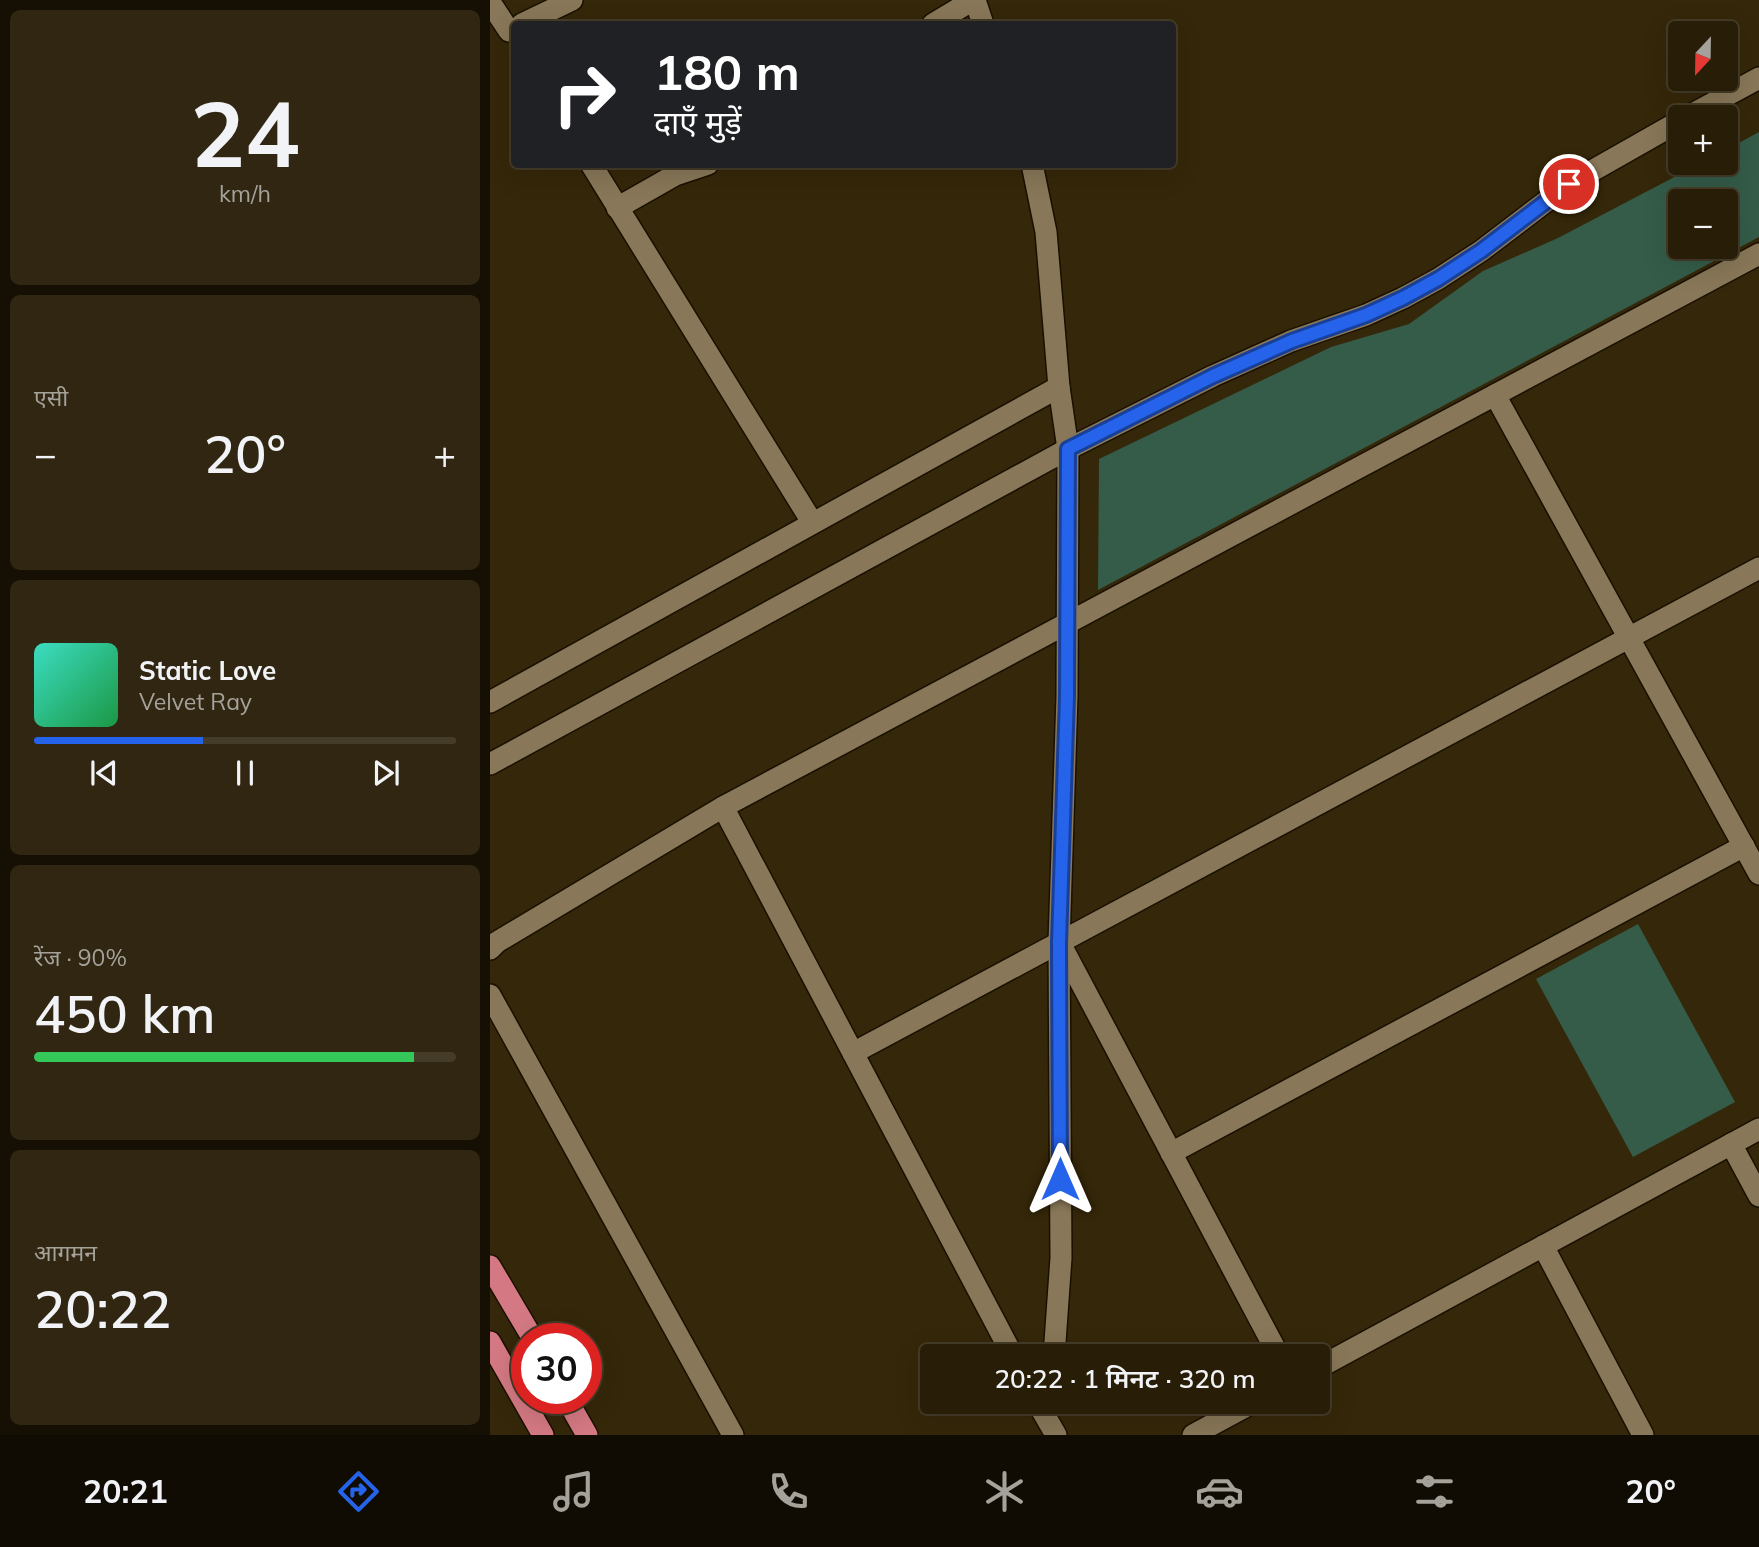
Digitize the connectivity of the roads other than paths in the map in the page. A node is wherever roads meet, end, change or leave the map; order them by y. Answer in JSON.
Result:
{"nodes":[{"id":1,"x":572,"y":0,"type":"edge"},
{"id":2,"x":974,"y":0,"type":"edge"},
{"id":3,"x":490,"y":2,"type":"edge"},
{"id":4,"x":533,"y":21,"type":"edge"},
{"id":5,"x":938,"y":21,"type":"edge"},
{"id":6,"x":982,"y":21,"type":"edge"},
{"id":7,"x":511,"y":26,"type":"edge"},
{"id":8,"x":1758,"y":74,"type":"edge"},
{"id":9,"x":1708,"y":105,"type":"edge"},
{"id":10,"x":1668,"y":128,"type":"edge"},
{"id":11,"x":593,"y":168,"type":"edge"},
{"id":12,"x":696,"y":168,"type":"edge"},
{"id":13,"x":1033,"y":168,"type":"edge"},
{"id":14,"x":617,"y":208,"type":"junction"},
{"id":15,"x":1759,"y":254,"type":"edge"},
{"id":16,"x":1059,"y":387,"type":"junction"},
{"id":17,"x":1495,"y":395,"type":"junction"},
{"id":18,"x":1068,"y":449,"type":"junction"},
{"id":19,"x":812,"y":522,"type":"junction"},
{"id":20,"x":1759,"y":568,"type":"edge"},
{"id":21,"x":1067,"y":623,"type":"junction"},
{"id":22,"x":1629,"y":637,"type":"junction"},
{"id":23,"x":490,"y":702,"type":"edge"},
{"id":24,"x":490,"y":764,"type":"edge"},
{"id":25,"x":723,"y":807,"type":"junction"},
{"id":26,"x":1744,"y":846,"type":"junction"},
{"id":27,"x":1759,"y":874,"type":"edge"},
{"id":28,"x":1059,"y":943,"type":"junction"},
{"id":29,"x":490,"y":949,"type":"edge"},
{"id":30,"x":490,"y":995,"type":"edge"},
{"id":31,"x":853,"y":1053,"type":"junction"},
{"id":32,"x":1759,"y":1129,"type":"edge"},
{"id":33,"x":1731,"y":1144,"type":"junction"},
{"id":34,"x":1171,"y":1153,"type":"junction"},
{"id":35,"x":1759,"y":1196,"type":"edge"},
{"id":36,"x":1543,"y":1246,"type":"junction"},
{"id":37,"x":490,"y":1266,"type":"edge"},
{"id":38,"x":524,"y":1323,"type":"edge"},
{"id":39,"x":490,"y":1342,"type":"edge"},
{"id":40,"x":1007,"y":1344,"type":"edge"},
{"id":41,"x":1055,"y":1344,"type":"edge"},
{"id":42,"x":1273,"y":1344,"type":"edge"},
{"id":43,"x":1330,"y":1361,"type":"edge"},
{"id":44,"x":575,"y":1414,"type":"edge"},
{"id":45,"x":1044,"y":1414,"type":"edge"},
{"id":46,"x":1232,"y":1414,"type":"edge"},
{"id":47,"x":1053,"y":1430,"type":"edge"},
{"id":48,"x":542,"y":1435,"type":"edge"},
{"id":49,"x":587,"y":1435,"type":"edge"},
{"id":50,"x":733,"y":1435,"type":"edge"},
{"id":51,"x":1193,"y":1435,"type":"edge"},
{"id":52,"x":1643,"y":1435,"type":"edge"}],
"edges":[{"from":1,"to":4,"type":"street"},
{"from":2,"to":5,"type":"street"},
{"from":2,"to":6,"type":"street"},
{"from":3,"to":7,"type":"street"},
{"from":8,"to":9,"type":"street"},
{"from":10,"to":18,"type":"street"},
{"from":11,"to":14,"type":"street"},
{"from":12,"to":14,"type":"street"},
{"from":13,"to":16,"type":"street"},
{"from":14,"to":19,"type":"street"},
{"from":15,"to":17,"type":"street"},
{"from":16,"to":18,"type":"street"},
{"from":16,"to":19,"type":"street"},
{"from":17,"to":21,"type":"street"},
{"from":17,"to":22,"type":"street"},
{"from":18,"to":21,"type":"street"},
{"from":18,"to":24,"type":"street"},
{"from":19,"to":23,"type":"street"},
{"from":20,"to":22,"type":"street"},
{"from":21,"to":25,"type":"street"},
{"from":21,"to":28,"type":"street"},
{"from":22,"to":26,"type":"street"},
{"from":22,"to":28,"type":"street"},
{"from":25,"to":29,"type":"street"},
{"from":25,"to":31,"type":"street"},
{"from":26,"to":27,"type":"street"},
{"from":26,"to":34,"type":"street"},
{"from":28,"to":31,"type":"street"},
{"from":28,"to":34,"type":"street"},
{"from":28,"to":41,"type":"street"},
{"from":30,"to":50,"type":"street"},
{"from":31,"to":40,"type":"street"},
{"from":32,"to":33,"type":"street"},
{"from":33,"to":35,"type":"street"},
{"from":33,"to":36,"type":"street"},
{"from":34,"to":42,"type":"street"},
{"from":36,"to":43,"type":"street"},
{"from":36,"to":52,"type":"street"},
{"from":37,"to":38,"type":"highway"},
{"from":39,"to":48,"type":"highway"},
{"from":44,"to":49,"type":"highway"},
{"from":45,"to":47,"type":"street"},
{"from":46,"to":51,"type":"street"}]}
